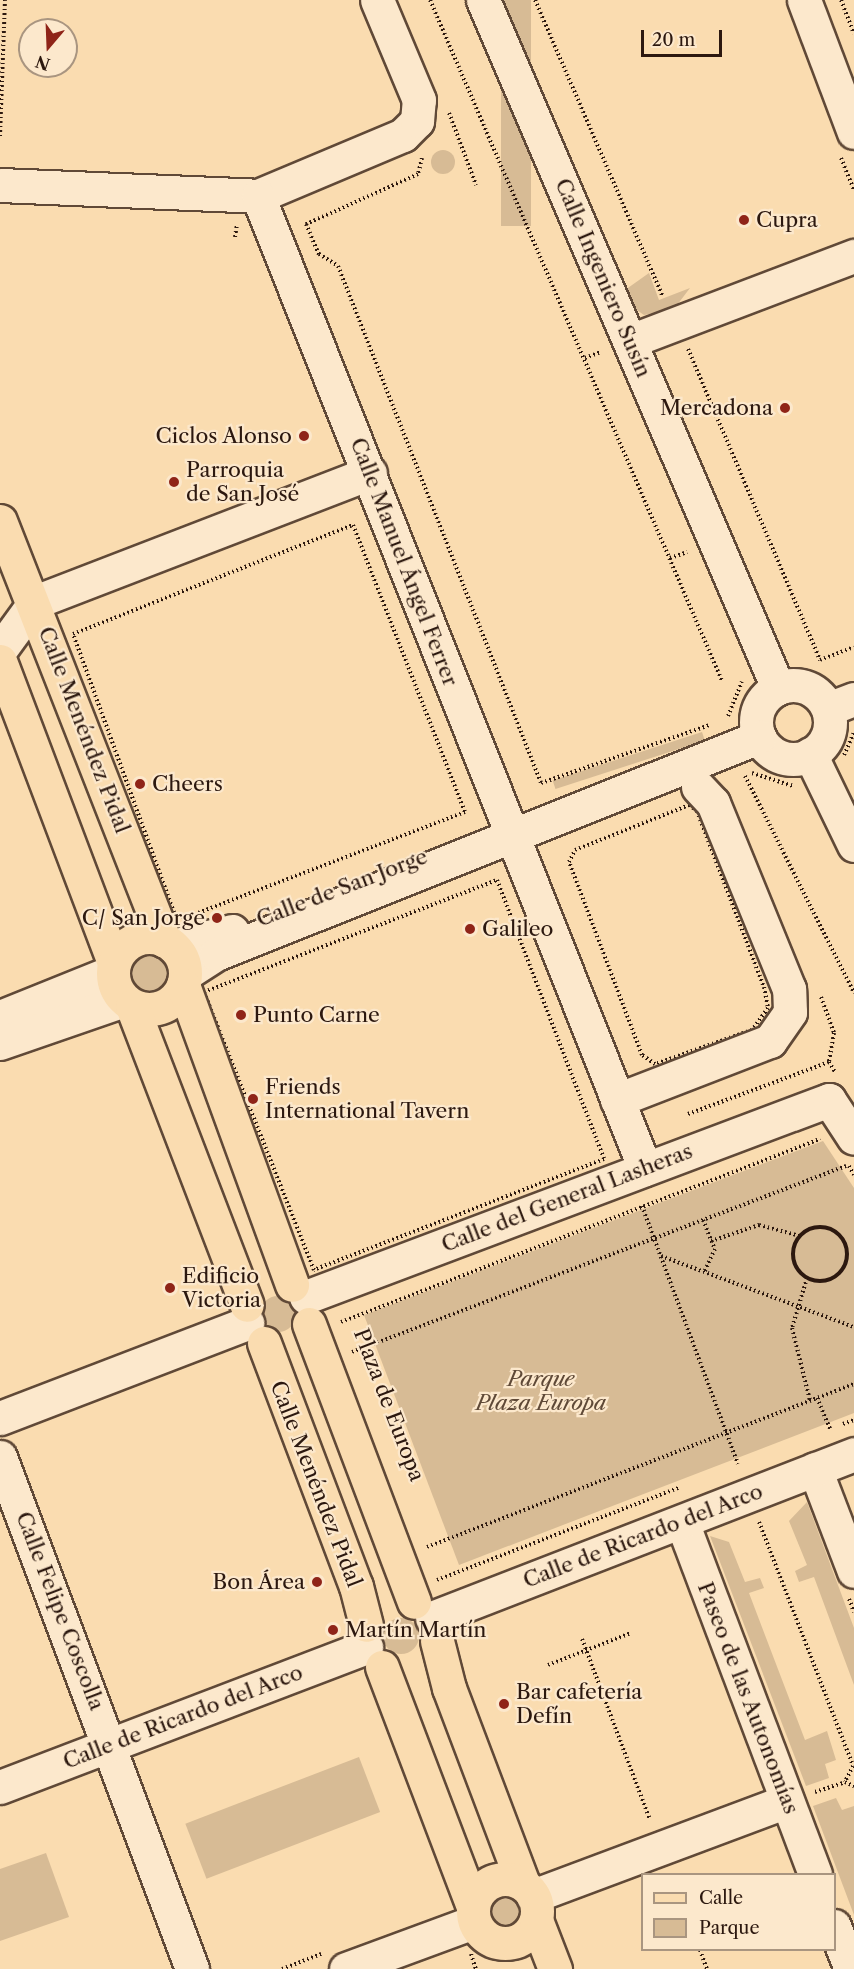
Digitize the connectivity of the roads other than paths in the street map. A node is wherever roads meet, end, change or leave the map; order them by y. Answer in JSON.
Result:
{"nodes":[{"id":1,"x":377,"y":0,"type":"edge"},
{"id":2,"x":483,"y":0,"type":"edge"},
{"id":3,"x":804,"y":0,"type":"edge"},
{"id":4,"x":854,"y":132,"type":"edge"},
{"id":5,"x":0,"y":185,"type":"edge"},
{"id":6,"x":258,"y":196,"type":"junction"},
{"id":7,"x":854,"y":256,"type":"edge"},
{"id":8,"x":621,"y":345,"type":"junction"},
{"id":9,"x":370,"y":473,"type":"junction"},
{"id":10,"x":0,"y":521,"type":"edge"},
{"id":11,"x":34,"y":603,"type":"junction"},
{"id":12,"x":0,"y":650,"type":"edge"},
{"id":13,"x":0,"y":661,"type":"edge"},
{"id":14,"x":778,"y":688,"type":"junction"},
{"id":15,"x":841,"y":704,"type":"edge"},
{"id":16,"x":759,"y":736,"type":"junction"},
{"id":17,"x":810,"y":754,"type":"junction"},
{"id":18,"x":698,"y":787,"type":"dead end"},
{"id":19,"x":511,"y":835,"type":"junction"},
{"id":20,"x":854,"y":845,"type":"edge"},
{"id":21,"x":182,"y":968,"type":"junction"},
{"id":22,"x":121,"y":985,"type":"junction"},
{"id":23,"x":0,"y":1017,"type":"edge"},
{"id":24,"x":0,"y":1043,"type":"edge"},
{"id":25,"x":617,"y":1100,"type":"junction"},
{"id":26,"x":843,"y":1149,"type":"edge"},
{"id":27,"x":645,"y":1169,"type":"junction"},
{"id":28,"x":302,"y":1302,"type":"junction"},
{"id":29,"x":253,"y":1324,"type":"junction"},
{"id":30,"x":0,"y":1418,"type":"edge"},
{"id":31,"x":854,"y":1454,"type":"edge"},
{"id":32,"x":0,"y":1457,"type":"edge"},
{"id":33,"x":815,"y":1469,"type":"junction"},
{"id":34,"x":682,"y":1522,"type":"junction"},
{"id":35,"x":850,"y":1581,"type":"edge"},
{"id":36,"x":428,"y":1620,"type":"junction"},
{"id":37,"x":371,"y":1646,"type":"junction"},
{"id":38,"x":110,"y":1744,"type":"junction"},
{"id":39,"x":0,"y":1787,"type":"edge"},
{"id":40,"x":795,"y":1798,"type":"junction"},
{"id":41,"x":814,"y":1873,"type":"edge"},
{"id":42,"x":531,"y":1900,"type":"junction"},
{"id":43,"x":836,"y":1931,"type":"edge"},
{"id":44,"x":485,"y":1934,"type":"edge"},
{"id":45,"x":336,"y":1961,"type":"edge"},
{"id":46,"x":192,"y":1969,"type":"edge"},
{"id":47,"x":555,"y":1969,"type":"edge"},
{"id":48,"x":851,"y":1969,"type":"edge"}],
"edges":[{"from":1,"to":6,"type":"street"},
{"from":2,"to":8,"type":"street","name":"Calle Ingeniero Susín"},
{"from":3,"to":4,"type":"street"},
{"from":5,"to":6,"type":"street"},
{"from":6,"to":9,"type":"street","name":"Calle Manuel Ángel Ferrer"},
{"from":7,"to":8,"type":"street"},
{"from":8,"to":14,"type":"street","name":"Calle Ingeniero Susín"},
{"from":9,"to":11,"type":"street"},
{"from":9,"to":19,"type":"street","name":"Calle Manuel Ángel Ferrer"},
{"from":10,"to":11,"type":"main road","name":"Calle Menéndez Pidal"},
{"from":11,"to":12,"type":"street"},
{"from":11,"to":21,"type":"main road","name":"Calle Menéndez Pidal"},
{"from":13,"to":22,"type":"main road","name":"Calle Menéndez Pidal"},
{"from":14,"to":15,"type":"street"},
{"from":14,"to":16,"type":"street"},
{"from":15,"to":17,"type":"street"},
{"from":16,"to":17,"type":"street"},
{"from":16,"to":19,"type":"street","name":"Calle de San Jorge"},
{"from":17,"to":20,"type":"street"},
{"from":18,"to":25,"type":"street"},
{"from":19,"to":21,"type":"street","name":"Calle de San Jorge"},
{"from":19,"to":25,"type":"street","name":"Calle Manuel Ángel Ferrer"},
{"from":21,"to":22,"type":"main road"},
{"from":21,"to":22,"type":"main road"},
{"from":21,"to":28,"type":"main road","name":"Calle Menéndez Pidal"},
{"from":22,"to":23,"type":"street"},
{"from":22,"to":24,"type":"street"},
{"from":22,"to":29,"type":"main road","name":"Calle Menéndez Pidal"},
{"from":25,"to":27,"type":"street","name":"Calle Manuel Ángel Ferrer"},
{"from":26,"to":27,"type":"street","name":"Calle del General Lasheras"},
{"from":27,"to":28,"type":"street","name":"Calle del General Lasheras"},
{"from":28,"to":29,"type":"main road"},
{"from":28,"to":29,"type":"main road"},
{"from":28,"to":36,"type":"main road","name":"Calle Menéndez Pidal"},
{"from":29,"to":30,"type":"street"},
{"from":29,"to":37,"type":"main road","name":"Calle Menéndez Pidal"},
{"from":31,"to":33,"type":"street","name":"Calle de Ricardo del Arco"},
{"from":32,"to":38,"type":"street","name":"Calle Felipe Coscolla"},
{"from":33,"to":34,"type":"street","name":"Calle de Ricardo del Arco"},
{"from":33,"to":35,"type":"street"},
{"from":34,"to":36,"type":"street","name":"Calle de Ricardo del Arco"},
{"from":34,"to":40,"type":"street","name":"Paseo de las Autonomías"},
{"from":36,"to":37,"type":"main road"},
{"from":36,"to":37,"type":"main road"},
{"from":36,"to":42,"type":"main road","name":"Calle Menéndez Pidal"},
{"from":37,"to":38,"type":"street","name":"Calle de Ricardo del Arco"},
{"from":37,"to":44,"type":"main road","name":"Calle Menéndez Pidal"},
{"from":38,"to":39,"type":"street","name":"Calle de Ricardo del Arco"},
{"from":38,"to":46,"type":"street","name":"Calle Felipe Coscolla"},
{"from":40,"to":41,"type":"street","name":"Paseo de las Autonomías"},
{"from":40,"to":42,"type":"street"},
{"from":42,"to":44,"type":"main road"},
{"from":42,"to":44,"type":"main road"},
{"from":42,"to":47,"type":"main road","name":"Calle Menéndez Pidal"},
{"from":43,"to":48,"type":"street"},
{"from":44,"to":45,"type":"street"}]}
